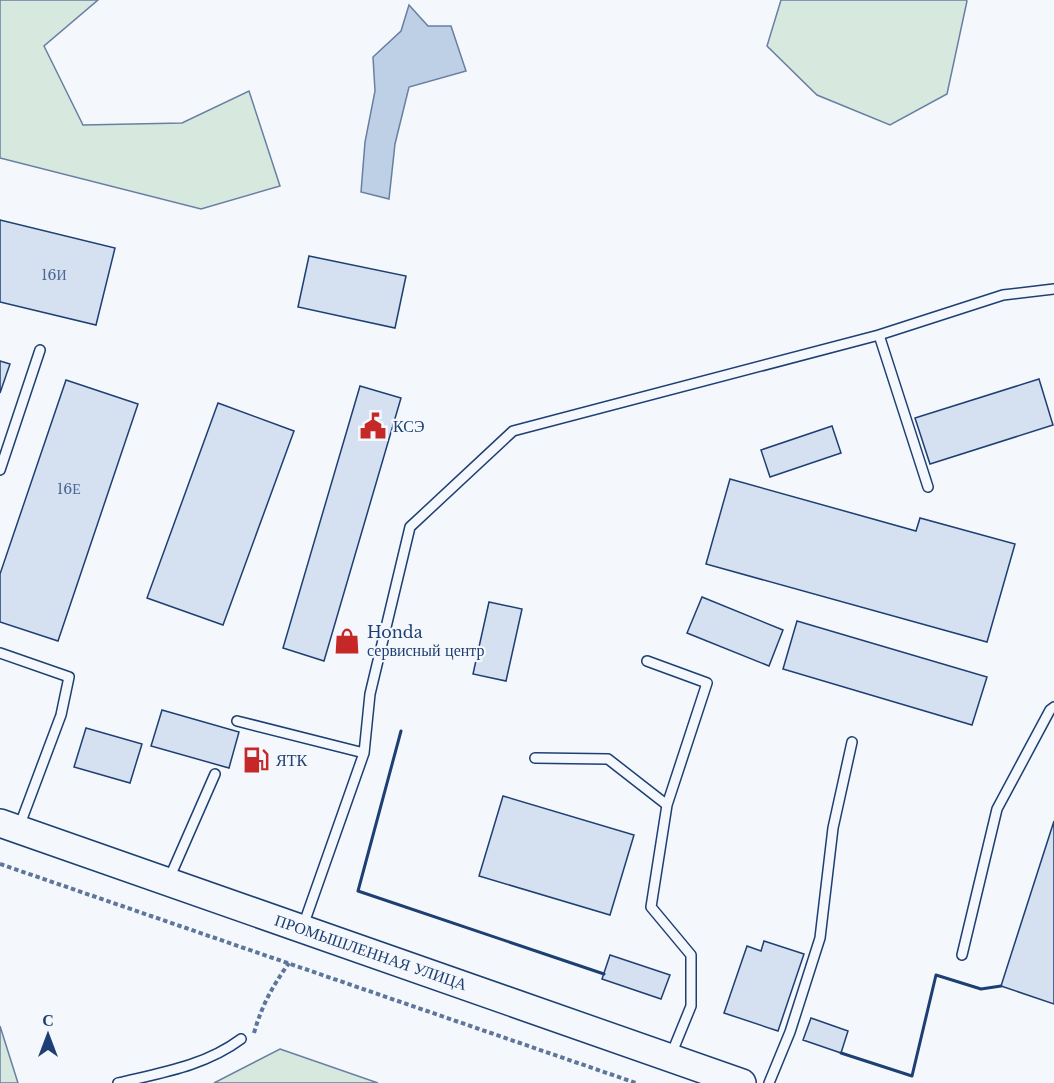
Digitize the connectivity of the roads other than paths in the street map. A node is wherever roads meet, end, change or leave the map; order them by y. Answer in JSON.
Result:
{"nodes":[{"id":1,"x":1054,"y":289,"type":"edge"},
{"id":2,"x":879,"y":335,"type":"junction"},
{"id":3,"x":40,"y":350,"type":"dead end"},
{"id":4,"x":0,"y":470,"type":"edge"},
{"id":5,"x":928,"y":487,"type":"dead end"},
{"id":6,"x":0,"y":653,"type":"edge"},
{"id":7,"x":647,"y":660,"type":"dead end"},
{"id":8,"x":1054,"y":706,"type":"edge"},
{"id":9,"x":237,"y":721,"type":"dead end"},
{"id":10,"x":852,"y":742,"type":"dead end"},
{"id":11,"x":364,"y":753,"type":"junction"},
{"id":12,"x":535,"y":758,"type":"dead end"},
{"id":13,"x":215,"y":774,"type":"dead end"},
{"id":14,"x":667,"y":805,"type":"junction"},
{"id":15,"x":9,"y":826,"type":"edge"},
{"id":16,"x":168,"y":881,"type":"junction"},
{"id":17,"x":302,"y":928,"type":"junction"},
{"id":18,"x":962,"y":955,"type":"dead end"},
{"id":19,"x":241,"y":1039,"type":"road end"},
{"id":20,"x":670,"y":1058,"type":"junction"},
{"id":21,"x":118,"y":1083,"type":"edge"},
{"id":22,"x":742,"y":1083,"type":"edge"},
{"id":23,"x":770,"y":1083,"type":"edge"}],
"edges":[{"from":1,"to":2,"type":"lane"},
{"from":2,"to":5,"type":"lane"},
{"from":2,"to":11,"type":"lane"},
{"from":3,"to":4,"type":"lane"},
{"from":6,"to":15,"type":"lane"},
{"from":7,"to":14,"type":"lane"},
{"from":8,"to":18,"type":"lane"},
{"from":9,"to":11,"type":"lane"},
{"from":10,"to":23,"type":"lane"},
{"from":11,"to":17,"type":"lane"},
{"from":12,"to":14,"type":"lane"},
{"from":13,"to":16,"type":"lane"},
{"from":14,"to":20,"type":"lane"},
{"from":15,"to":16,"type":"street","name":"ПРОМЫШЛЕННАЯ УЛИЦА"},
{"from":16,"to":17,"type":"street","name":"ПРОМЫШЛЕННАЯ УЛИЦА"},
{"from":17,"to":20,"type":"street","name":"ПРОМЫШЛЕННАЯ УЛИЦА"},
{"from":19,"to":21,"type":"lane"},
{"from":20,"to":22,"type":"street","name":"ПРОМЫШЛЕННАЯ УЛИЦА"}]}
